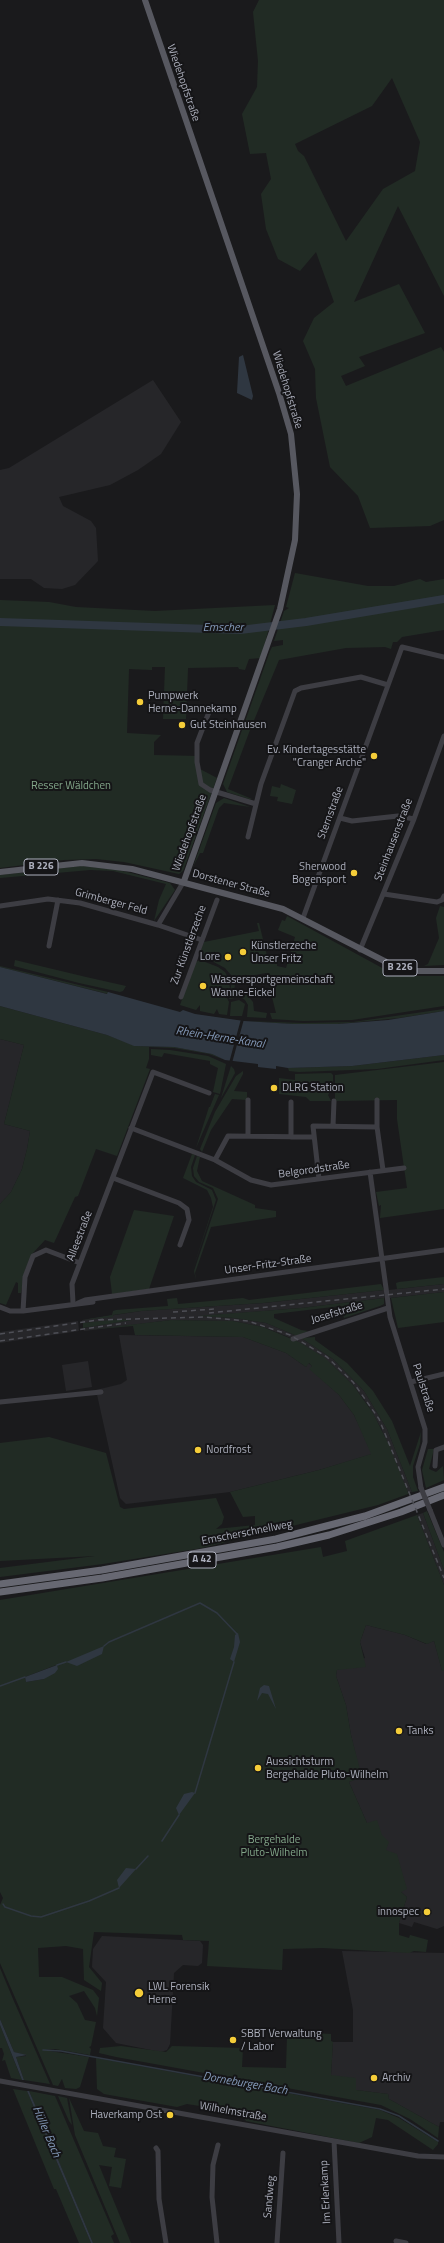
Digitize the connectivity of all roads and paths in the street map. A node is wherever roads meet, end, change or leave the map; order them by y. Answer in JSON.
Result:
{"nodes":[{"id":1,"x":145,"y":0,"type":"edge"},
{"id":2,"x":444,"y":658,"type":"edge"},
{"id":3,"x":388,"y":685,"type":"junction"},
{"id":4,"x":209,"y":712,"type":"dead end"},
{"id":5,"x":444,"y":736,"type":"edge"},
{"id":6,"x":216,"y":792,"type":"junction"},
{"id":7,"x":256,"y":804,"type":"junction"},
{"id":8,"x":340,"y":818,"type":"junction"},
{"id":9,"x":414,"y":819,"type":"junction"},
{"id":10,"x":248,"y":837,"type":"dead end"},
{"id":11,"x":0,"y":872,"type":"edge"},
{"id":12,"x":184,"y":881,"type":"junction"},
{"id":13,"x":384,"y":894,"type":"junction"},
{"id":14,"x":444,"y":896,"type":"edge"},
{"id":15,"x":58,"y":900,"type":"junction"},
{"id":16,"x":217,"y":900,"type":"dead end"},
{"id":17,"x":0,"y":906,"type":"edge"},
{"id":18,"x":303,"y":918,"type":"junction"},
{"id":19,"x":158,"y":925,"type":"junction"},
{"id":20,"x":202,"y":940,"type":"junction"},
{"id":21,"x":49,"y":946,"type":"dead end"},
{"id":22,"x":360,"y":950,"type":"junction"},
{"id":23,"x":444,"y":971,"type":"edge"},
{"id":24,"x":181,"y":997,"type":"dead end"},
{"id":25,"x":209,"y":1093,"type":"dead end"},
{"id":26,"x":248,"y":1100,"type":"dead end"},
{"id":27,"x":377,"y":1100,"type":"dead end"},
{"id":28,"x":334,"y":1101,"type":"dead end"},
{"id":29,"x":291,"y":1102,"type":"dead end"},
{"id":30,"x":333,"y":1126,"type":"junction"},
{"id":31,"x":377,"y":1127,"type":"junction"},
{"id":32,"x":131,"y":1128,"type":"junction"},
{"id":33,"x":248,"y":1136,"type":"junction"},
{"id":34,"x":291,"y":1137,"type":"junction"},
{"id":35,"x":313,"y":1137,"type":"junction"},
{"id":36,"x":215,"y":1160,"type":"junction"},
{"id":37,"x":404,"y":1168,"type":"dead end"},
{"id":38,"x":383,"y":1170,"type":"junction"},
{"id":39,"x":370,"y":1172,"type":"junction"},
{"id":40,"x":113,"y":1178,"type":"junction"},
{"id":41,"x":319,"y":1179,"type":"junction"},
{"id":42,"x":180,"y":1245,"type":"dead end"},
{"id":43,"x":444,"y":1250,"type":"edge"},
{"id":44,"x":383,"y":1258,"type":"junction"},
{"id":45,"x":80,"y":1263,"type":"junction"},
{"id":46,"x":76,"y":1303,"type":"junction"},
{"id":47,"x":0,"y":1307,"type":"edge"},
{"id":48,"x":388,"y":1308,"type":"junction"},
{"id":49,"x":23,"y":1311,"type":"junction"},
{"id":50,"x":293,"y":1339,"type":"dead end"},
{"id":51,"x":444,"y":1374,"type":"edge"},
{"id":52,"x":410,"y":1382,"type":"junction"},
{"id":53,"x":100,"y":1392,"type":"dead end"},
{"id":54,"x":0,"y":1402,"type":"edge"},
{"id":55,"x":444,"y":1447,"type":"edge"},
{"id":56,"x":435,"y":1466,"type":"dead end"},
{"id":57,"x":444,"y":1487,"type":"edge"},
{"id":58,"x":444,"y":1495,"type":"edge"},
{"id":59,"x":444,"y":1545,"type":"edge"},
{"id":60,"x":0,"y":1584,"type":"edge"},
{"id":61,"x":0,"y":1592,"type":"edge"},
{"id":62,"x":0,"y":2081,"type":"edge"},
{"id":63,"x":334,"y":2141,"type":"junction"},
{"id":64,"x":218,"y":2145,"type":"dead end"},
{"id":65,"x":156,"y":2148,"type":"dead end"},
{"id":66,"x":282,"y":2153,"type":"dead end"},
{"id":67,"x":444,"y":2157,"type":"edge"},
{"id":68,"x":396,"y":2242,"type":"dead end"},
{"id":69,"x":166,"y":2243,"type":"edge"},
{"id":70,"x":217,"y":2243,"type":"edge"},
{"id":71,"x":277,"y":2243,"type":"edge"},
{"id":72,"x":339,"y":2243,"type":"edge"},
{"id":73,"x":406,"y":2243,"type":"edge"}],
"edges":[{"from":1,"to":6,"type":"main road","name":"Wiedehopfstraße"},
{"from":2,"to":3,"type":"street","name":"Sternstraße"},
{"from":3,"to":7,"type":"street"},
{"from":3,"to":8,"type":"street","name":"Sternstraße"},
{"from":4,"to":6,"type":"street","name":"Wiedehopfstraße"},
{"from":5,"to":9,"type":"street","name":"Steinhausenstraße"},
{"from":6,"to":7,"type":"street"},
{"from":6,"to":12,"type":"main road","name":"Wiedehopfstraße"},
{"from":7,"to":10,"type":"street"},
{"from":8,"to":9,"type":"street"},
{"from":8,"to":18,"type":"street","name":"Sternstraße"},
{"from":9,"to":13,"type":"street","name":"Steinhausenstraße"},
{"from":11,"to":12,"type":"main road","name":"Dorstener Straße","number":"B 226"},
{"from":12,"to":18,"type":"main road","name":"Dorstener Straße","number":"B 226"},
{"from":12,"to":19,"type":"street","name":"Grimberger Feld"},
{"from":13,"to":14,"type":"street"},
{"from":13,"to":22,"type":"street","name":"Steinhausenstraße"},
{"from":15,"to":17,"type":"street","name":"Grimberger Feld"},
{"from":15,"to":19,"type":"street","name":"Grimberger Feld"},
{"from":15,"to":21,"type":"street","name":"Grimberger Feld"},
{"from":16,"to":20,"type":"street","name":"Zur Künstlerzeche"},
{"from":18,"to":22,"type":"main road","name":"Dorstener Straße","number":"B 226"},
{"from":19,"to":20,"type":"street","name":"Grimberger Feld"},
{"from":20,"to":24,"type":"street","name":"Zur Künstlerzeche"},
{"from":22,"to":23,"type":"main road","name":"Dorstener Straße","number":"B 226"},
{"from":25,"to":32,"type":"street","name":"Alleestraße"},
{"from":26,"to":33,"type":"street"},
{"from":27,"to":31,"type":"street"},
{"from":28,"to":30,"type":"street"},
{"from":29,"to":34,"type":"street"},
{"from":30,"to":31,"type":"street"},
{"from":30,"to":35,"type":"street"},
{"from":31,"to":38,"type":"street"},
{"from":32,"to":36,"type":"street","name":"Belgorodstraße"},
{"from":32,"to":40,"type":"street","name":"Alleestraße"},
{"from":33,"to":34,"type":"street"},
{"from":33,"to":36,"type":"street"},
{"from":34,"to":35,"type":"street"},
{"from":35,"to":41,"type":"street"},
{"from":36,"to":41,"type":"street","name":"Belgorodstraße"},
{"from":37,"to":38,"type":"street","name":"Belgorodstraße"},
{"from":38,"to":39,"type":"street","name":"Belgorodstraße"},
{"from":39,"to":41,"type":"street","name":"Belgorodstraße"},
{"from":39,"to":44,"type":"street"},
{"from":40,"to":42,"type":"street"},
{"from":40,"to":45,"type":"street","name":"Alleestraße"},
{"from":43,"to":44,"type":"street","name":"Unser-Fritz-Straße"},
{"from":44,"to":46,"type":"street","name":"Unser-Fritz-Straße"},
{"from":44,"to":48,"type":"street","name":"Paulstraße"},
{"from":45,"to":46,"type":"street","name":"Alleestraße"},
{"from":45,"to":49,"type":"street"},
{"from":46,"to":49,"type":"street","name":"Unser-Fritz-Straße"},
{"from":47,"to":49,"type":"street","name":"Unser-Fritz-Straße"},
{"from":48,"to":50,"type":"street","name":"Josefstraße"},
{"from":48,"to":52,"type":"street","name":"Paulstraße"},
{"from":51,"to":52,"type":"street"},
{"from":52,"to":59,"type":"street","name":"Paulstraße","bridge":true},
{"from":53,"to":54,"type":"street"},
{"from":55,"to":56,"type":"street"},
{"from":57,"to":60,"type":"highway","name":"Emscherschnellweg","number":"A 42"},
{"from":58,"to":61,"type":"highway","name":"Emscherschnellweg","number":"A 42"},
{"from":62,"to":63,"type":"street","name":"Wilhelmstraße"},
{"from":63,"to":67,"type":"street","name":"Wilhelmstraße"},
{"from":63,"to":72,"type":"street","name":"Im Erlenkamp"},
{"from":64,"to":70,"type":"street"},
{"from":65,"to":69,"type":"street"},
{"from":66,"to":71,"type":"street","name":"Sandweg"},
{"from":68,"to":73,"type":"street"}]}
